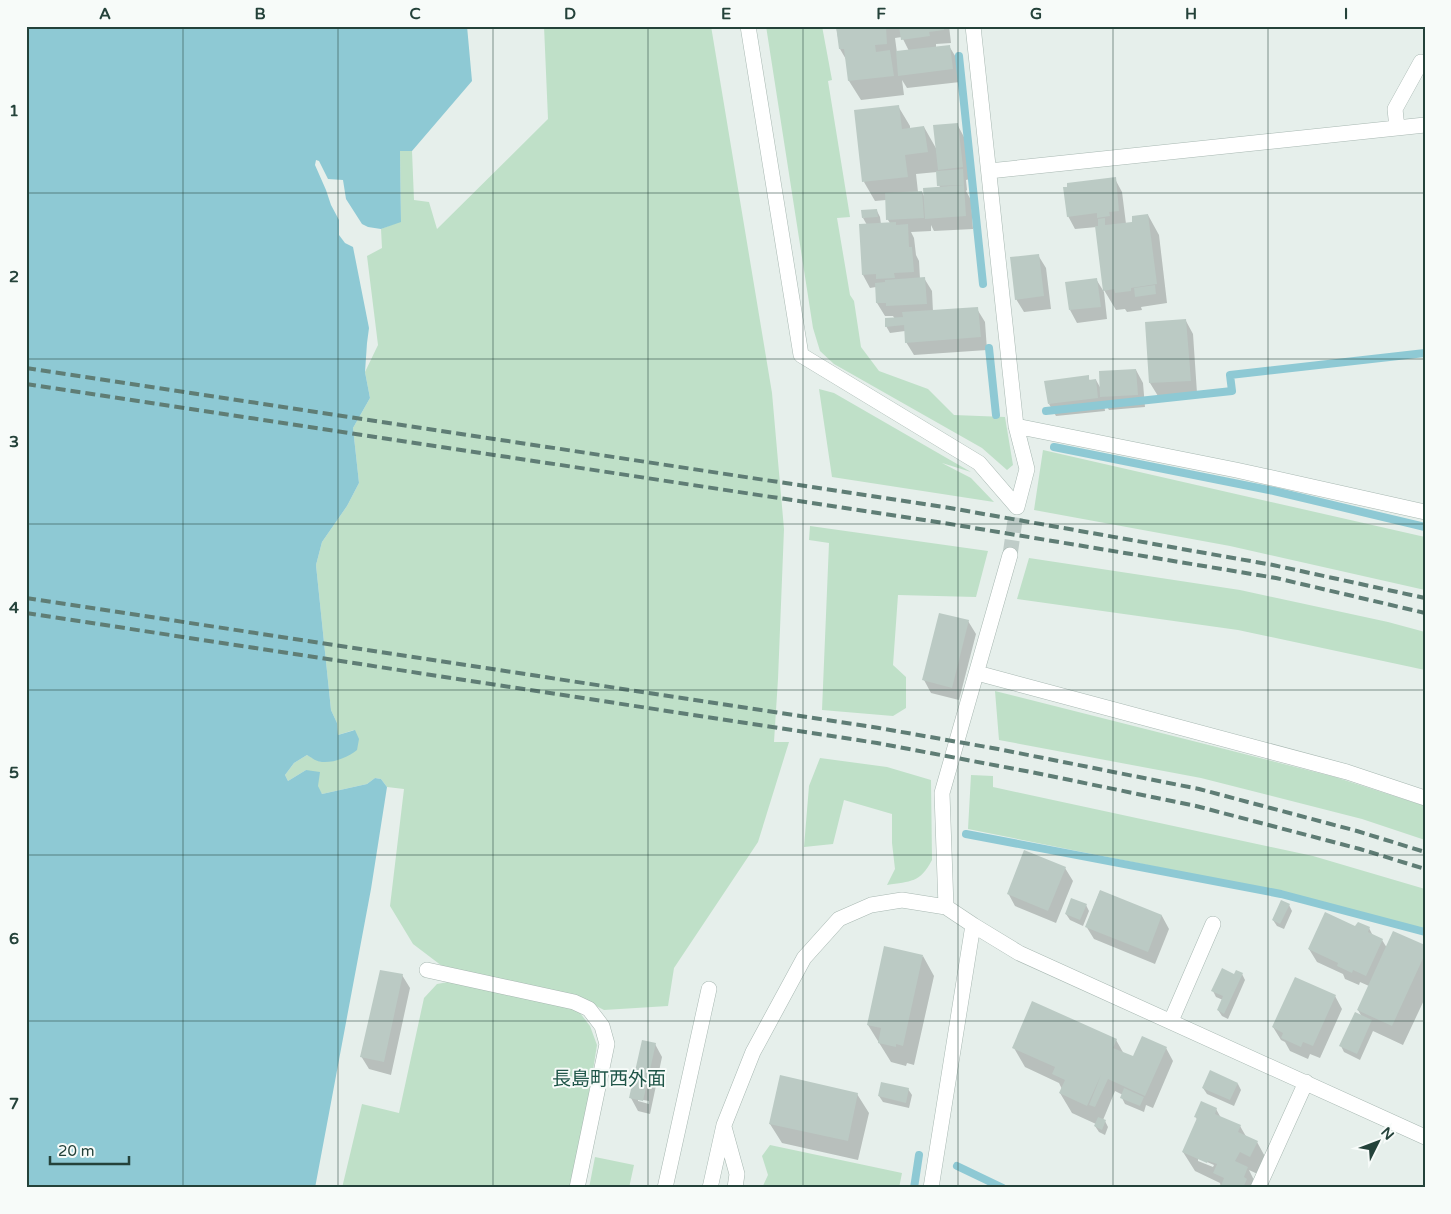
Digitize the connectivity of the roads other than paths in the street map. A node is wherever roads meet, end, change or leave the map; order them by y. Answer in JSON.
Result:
{"nodes":[{"id":1,"x":748,"y":26,"type":"edge"},
{"id":2,"x":973,"y":26,"type":"edge"},
{"id":3,"x":1421,"y":62,"type":"dead end"},
{"id":4,"x":1425,"y":125,"type":"edge"},
{"id":5,"x":1397,"y":128,"type":"junction"},
{"id":6,"x":989,"y":171,"type":"junction"},
{"id":7,"x":1016,"y":426,"type":"junction"},
{"id":8,"x":1425,"y":512,"type":"edge"},
{"id":9,"x":1010,"y":554,"type":"tunnel mouth"},
{"id":10,"x":977,"y":673,"type":"junction"},
{"id":11,"x":1425,"y":798,"type":"edge"},
{"id":12,"x":946,"y":907,"type":"junction"},
{"id":13,"x":1213,"y":924,"type":"dead end"},
{"id":14,"x":973,"y":925,"type":"junction"},
{"id":15,"x":427,"y":970,"type":"dead end"},
{"id":16,"x":709,"y":989,"type":"dead end"},
{"id":17,"x":1171,"y":1022,"type":"junction"},
{"id":18,"x":1306,"y":1082,"type":"junction"},
{"id":19,"x":724,"y":1126,"type":"junction"},
{"id":20,"x":1425,"y":1137,"type":"edge"},
{"id":21,"x":577,"y":1188,"type":"edge"},
{"id":22,"x":665,"y":1188,"type":"edge"},
{"id":23,"x":710,"y":1188,"type":"edge"},
{"id":24,"x":735,"y":1188,"type":"edge"},
{"id":25,"x":931,"y":1188,"type":"edge"},
{"id":26,"x":1258,"y":1188,"type":"edge"}],
"edges":[{"from":1,"to":7,"type":"street"},
{"from":2,"to":6,"type":"street"},
{"from":3,"to":5,"type":"street"},
{"from":4,"to":5,"type":"street"},
{"from":5,"to":6,"type":"street"},
{"from":6,"to":7,"type":"street"},
{"from":7,"to":8,"type":"street"},
{"from":9,"to":10,"type":"street"},
{"from":10,"to":11,"type":"street"},
{"from":10,"to":12,"type":"street"},
{"from":12,"to":14,"type":"street"},
{"from":12,"to":19,"type":"street"},
{"from":13,"to":17,"type":"street"},
{"from":14,"to":17,"type":"street"},
{"from":14,"to":25,"type":"street"},
{"from":15,"to":21,"type":"street"},
{"from":16,"to":22,"type":"street"},
{"from":17,"to":18,"type":"street"},
{"from":18,"to":20,"type":"street"},
{"from":18,"to":26,"type":"street"},
{"from":19,"to":23,"type":"street"},
{"from":19,"to":24,"type":"street"}]}
